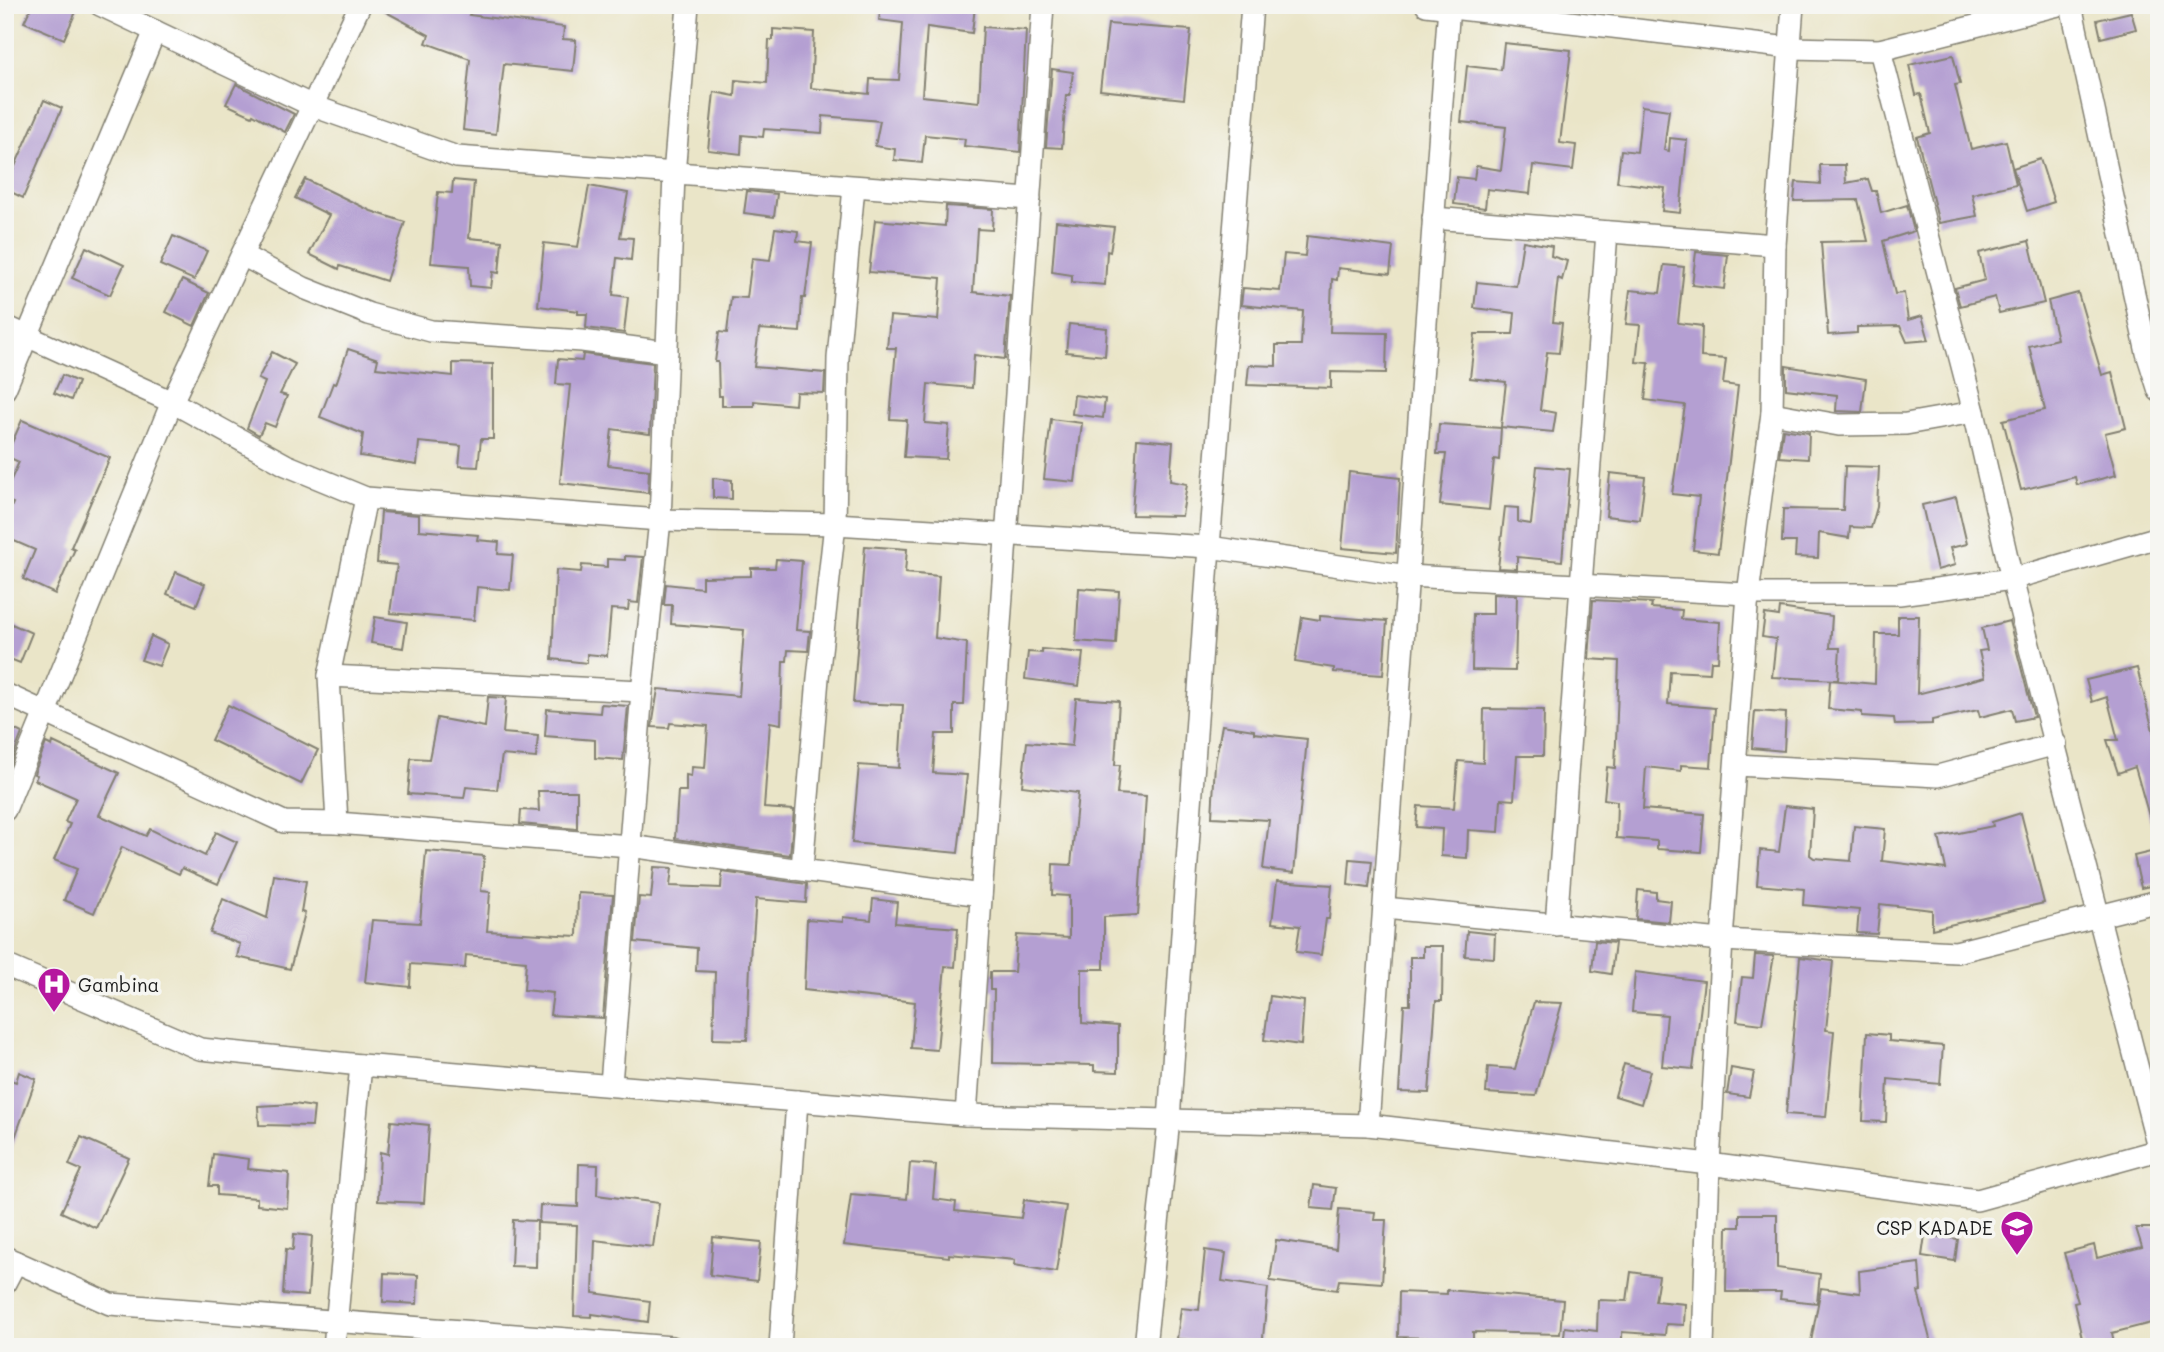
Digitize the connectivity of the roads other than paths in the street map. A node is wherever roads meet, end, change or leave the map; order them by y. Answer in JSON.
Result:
{"nodes":[{"id":1,"x":100,"y":5,"type":"edge"},
{"id":2,"x":360,"y":5,"type":"edge"},
{"id":3,"x":688,"y":5,"type":"edge"},
{"id":4,"x":1043,"y":5,"type":"edge"},
{"id":5,"x":1252,"y":5,"type":"edge"},
{"id":6,"x":1426,"y":5,"type":"edge"},
{"id":7,"x":1793,"y":5,"type":"edge"},
{"id":8,"x":2058,"y":5,"type":"edge"},
{"id":9,"x":2071,"y":5,"type":"edge"},
{"id":10,"x":1449,"y":6,"type":"edge"},
{"id":11,"x":155,"y":31,"type":"junction"},
{"id":12,"x":1790,"y":48,"type":"junction"},
{"id":13,"x":1880,"y":50,"type":"junction"},
{"id":14,"x":313,"y":106,"type":"junction"},
{"id":15,"x":674,"y":175,"type":"junction"},
{"id":16,"x":854,"y":187,"type":"junction"},
{"id":17,"x":1030,"y":199,"type":"junction"},
{"id":18,"x":1433,"y":218,"type":"junction"},
{"id":19,"x":1607,"y":232,"type":"junction"},
{"id":20,"x":1775,"y":245,"type":"junction"},
{"id":21,"x":242,"y":256,"type":"junction"},
{"id":22,"x":5,"y":326,"type":"edge"},
{"id":23,"x":29,"y":337,"type":"junction"},
{"id":24,"x":667,"y":352,"type":"junction"},
{"id":25,"x":2153,"y":352,"type":"edge"},
{"id":26,"x":5,"y":389,"type":"edge"},
{"id":27,"x":2159,"y":391,"type":"edge"},
{"id":28,"x":172,"y":402,"type":"junction"},
{"id":29,"x":1974,"y":412,"type":"junction"},
{"id":30,"x":1772,"y":413,"type":"junction"},
{"id":31,"x":366,"y":498,"type":"junction"},
{"id":32,"x":660,"y":520,"type":"junction"},
{"id":33,"x":835,"y":524,"type":"junction"},
{"id":34,"x":1007,"y":534,"type":"junction"},
{"id":35,"x":2159,"y":537,"type":"edge"},
{"id":36,"x":1209,"y":547,"type":"junction"},
{"id":37,"x":1408,"y":576,"type":"junction"},
{"id":38,"x":2012,"y":579,"type":"junction"},
{"id":39,"x":1580,"y":586,"type":"junction"},
{"id":40,"x":1748,"y":594,"type":"junction"},
{"id":41,"x":329,"y":676,"type":"junction"},
{"id":42,"x":642,"y":691,"type":"junction"},
{"id":43,"x":5,"y":694,"type":"edge"},
{"id":44,"x":48,"y":711,"type":"junction"},
{"id":45,"x":2056,"y":744,"type":"junction"},
{"id":46,"x":1736,"y":765,"type":"junction"},
{"id":47,"x":5,"y":810,"type":"edge"},
{"id":48,"x":337,"y":822,"type":"junction"},
{"id":49,"x":630,"y":846,"type":"junction"},
{"id":50,"x":803,"y":868,"type":"junction"},
{"id":51,"x":981,"y":895,"type":"junction"},
{"id":52,"x":2159,"y":901,"type":"edge"},
{"id":53,"x":1384,"y":908,"type":"junction"},
{"id":54,"x":2099,"y":916,"type":"junction"},
{"id":55,"x":1556,"y":925,"type":"junction"},
{"id":56,"x":1722,"y":940,"type":"junction"},
{"id":57,"x":5,"y":965,"type":"edge"},
{"id":58,"x":361,"y":1065,"type":"junction"},
{"id":59,"x":611,"y":1084,"type":"junction"},
{"id":60,"x":797,"y":1101,"type":"junction"},
{"id":61,"x":966,"y":1115,"type":"junction"},
{"id":62,"x":1169,"y":1121,"type":"junction"},
{"id":63,"x":1368,"y":1125,"type":"junction"},
{"id":64,"x":2159,"y":1150,"type":"edge"},
{"id":65,"x":1709,"y":1164,"type":"junction"},
{"id":66,"x":10,"y":1260,"type":"edge"},
{"id":67,"x":5,"y":1283,"type":"edge"},
{"id":68,"x":337,"y":1323,"type":"junction"},
{"id":69,"x":334,"y":1347,"type":"edge"},
{"id":70,"x":672,"y":1347,"type":"edge"},
{"id":71,"x":780,"y":1347,"type":"edge"},
{"id":72,"x":1145,"y":1347,"type":"edge"},
{"id":73,"x":1703,"y":1347,"type":"edge"}],
"edges":[{"from":1,"to":11,"type":"street"},
{"from":2,"to":14,"type":"street"},
{"from":3,"to":15,"type":"street"},
{"from":4,"to":17,"type":"street"},
{"from":5,"to":36,"type":"street"},
{"from":6,"to":10,"type":"street"},
{"from":7,"to":12,"type":"street"},
{"from":8,"to":13,"type":"street"},
{"from":9,"to":25,"type":"street"},
{"from":10,"to":12,"type":"street"},
{"from":10,"to":18,"type":"street"},
{"from":11,"to":14,"type":"street"},
{"from":11,"to":23,"type":"street"},
{"from":12,"to":13,"type":"street"},
{"from":12,"to":20,"type":"street"},
{"from":13,"to":29,"type":"street"},
{"from":14,"to":15,"type":"street"},
{"from":14,"to":21,"type":"street"},
{"from":15,"to":16,"type":"street"},
{"from":15,"to":24,"type":"street"},
{"from":16,"to":17,"type":"street"},
{"from":16,"to":33,"type":"street"},
{"from":17,"to":34,"type":"street"},
{"from":18,"to":19,"type":"street"},
{"from":18,"to":37,"type":"street"},
{"from":19,"to":20,"type":"street"},
{"from":19,"to":39,"type":"street"},
{"from":20,"to":30,"type":"street"},
{"from":21,"to":24,"type":"street"},
{"from":21,"to":28,"type":"street"},
{"from":22,"to":23,"type":"street"},
{"from":23,"to":26,"type":"street"},
{"from":23,"to":28,"type":"street"},
{"from":24,"to":32,"type":"street"},
{"from":25,"to":27,"type":"street"},
{"from":28,"to":31,"type":"street"},
{"from":28,"to":44,"type":"street"},
{"from":29,"to":30,"type":"street"},
{"from":29,"to":38,"type":"street"},
{"from":30,"to":40,"type":"street"},
{"from":31,"to":32,"type":"street"},
{"from":31,"to":41,"type":"street"},
{"from":32,"to":33,"type":"street"},
{"from":32,"to":42,"type":"street"},
{"from":33,"to":34,"type":"street"},
{"from":33,"to":50,"type":"street"},
{"from":34,"to":36,"type":"street"},
{"from":34,"to":51,"type":"street"},
{"from":35,"to":38,"type":"street"},
{"from":36,"to":37,"type":"street"},
{"from":36,"to":62,"type":"street"},
{"from":37,"to":39,"type":"street"},
{"from":37,"to":53,"type":"street"},
{"from":38,"to":40,"type":"street"},
{"from":38,"to":45,"type":"street"},
{"from":39,"to":40,"type":"street"},
{"from":39,"to":55,"type":"street"},
{"from":40,"to":46,"type":"street"},
{"from":41,"to":42,"type":"street"},
{"from":41,"to":48,"type":"street"},
{"from":42,"to":49,"type":"street"},
{"from":43,"to":44,"type":"street"},
{"from":44,"to":47,"type":"street"},
{"from":44,"to":48,"type":"street"},
{"from":45,"to":46,"type":"street"},
{"from":45,"to":54,"type":"street"},
{"from":46,"to":56,"type":"street"},
{"from":48,"to":49,"type":"street"},
{"from":49,"to":50,"type":"street"},
{"from":49,"to":59,"type":"street"},
{"from":50,"to":51,"type":"street"},
{"from":51,"to":61,"type":"street"},
{"from":52,"to":54,"type":"street"},
{"from":53,"to":55,"type":"street"},
{"from":53,"to":63,"type":"street"},
{"from":54,"to":56,"type":"street"},
{"from":54,"to":64,"type":"street"},
{"from":55,"to":56,"type":"street"},
{"from":56,"to":65,"type":"street"},
{"from":57,"to":58,"type":"street"},
{"from":58,"to":59,"type":"street"},
{"from":58,"to":68,"type":"street"},
{"from":59,"to":60,"type":"street"},
{"from":60,"to":61,"type":"street"},
{"from":60,"to":71,"type":"street"},
{"from":61,"to":62,"type":"street"},
{"from":62,"to":63,"type":"street"},
{"from":62,"to":72,"type":"street"},
{"from":63,"to":65,"type":"street"},
{"from":64,"to":65,"type":"street"},
{"from":65,"to":73,"type":"street"},
{"from":66,"to":67,"type":"street"},
{"from":66,"to":68,"type":"street"},
{"from":68,"to":69,"type":"street"},
{"from":68,"to":70,"type":"street"}]}
